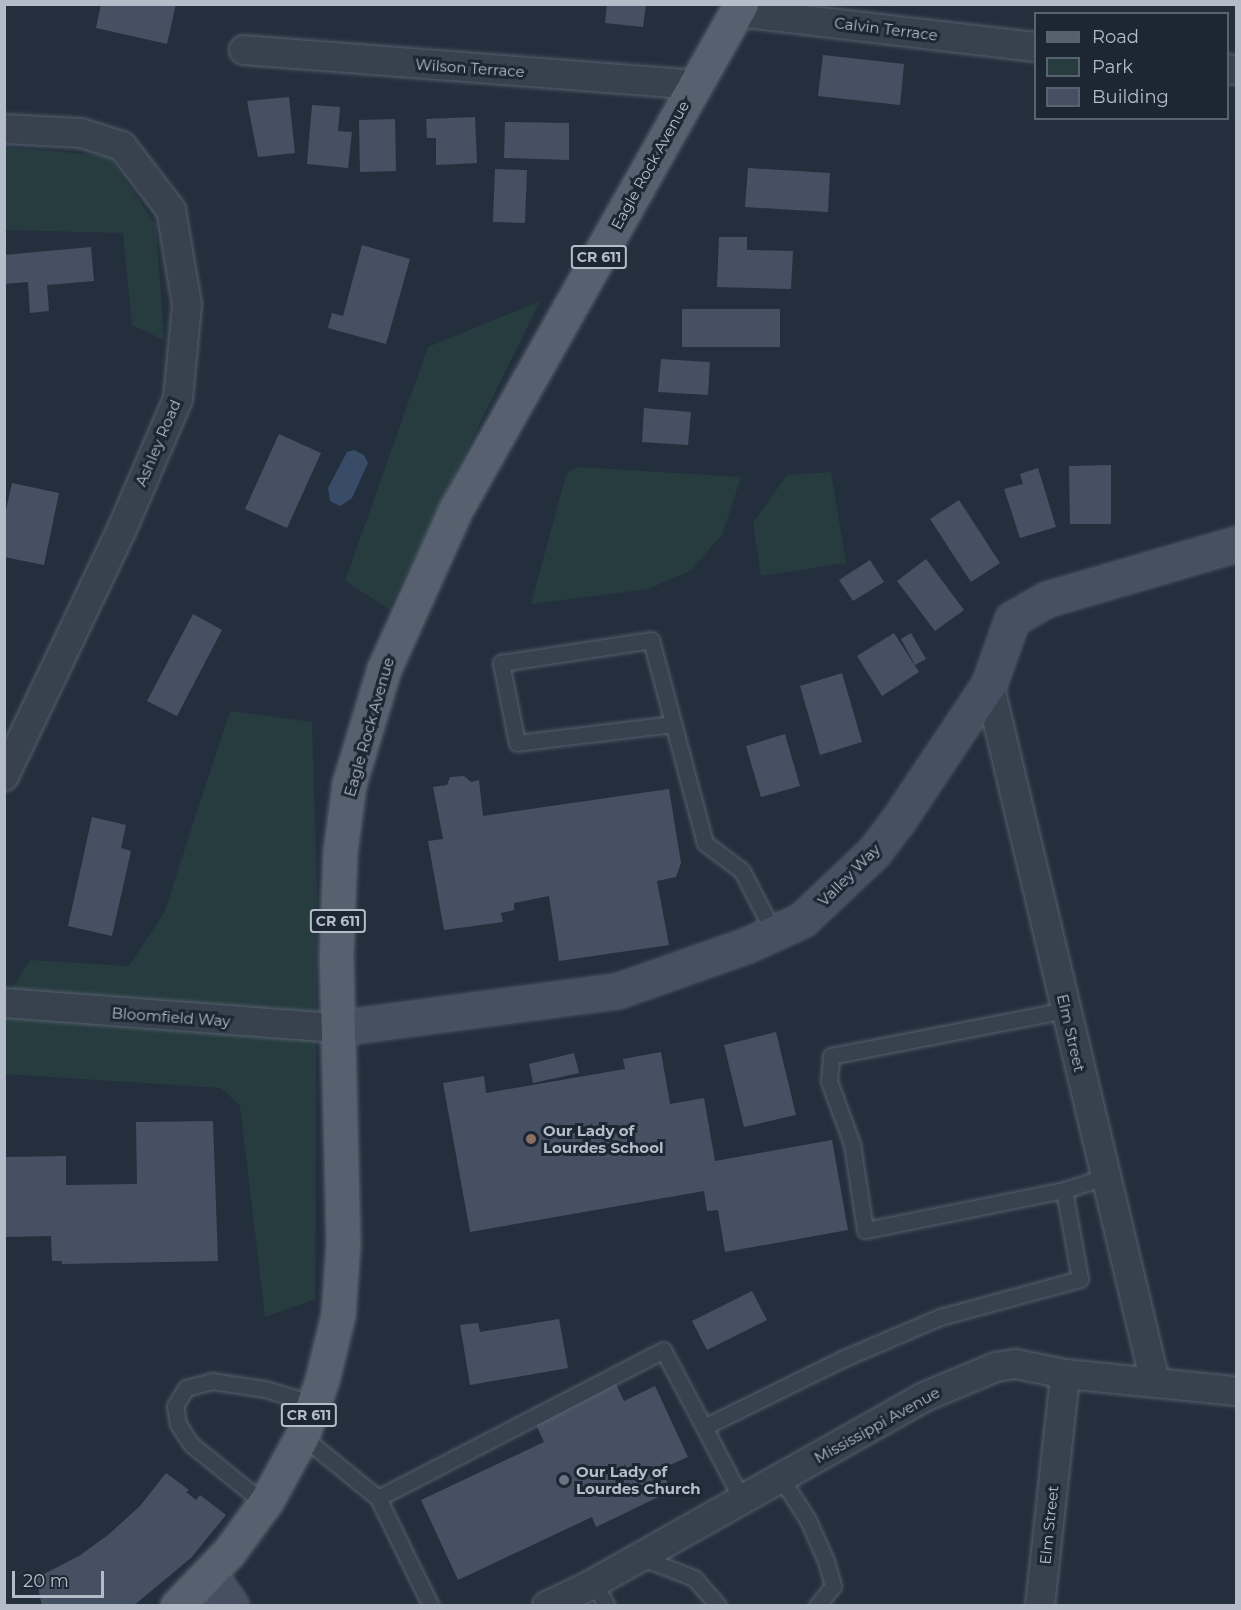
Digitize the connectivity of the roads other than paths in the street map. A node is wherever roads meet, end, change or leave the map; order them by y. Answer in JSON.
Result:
{"nodes":[{"id":1,"x":739,"y":8,"type":"edge"},
{"id":2,"x":1034,"y":47,"type":"edge"},
{"id":3,"x":244,"y":50,"type":"dead end"},
{"id":4,"x":695,"y":85,"type":"junction"},
{"id":5,"x":4,"y":129,"type":"edge"},
{"id":6,"x":1236,"y":544,"type":"edge"},
{"id":7,"x":989,"y":684,"type":"junction"},
{"id":8,"x":673,"y":724,"type":"junction"},
{"id":9,"x":4,"y":776,"type":"edge"},
{"id":10,"x":774,"y":933,"type":"junction"},
{"id":11,"x":4,"y":1003,"type":"edge"},
{"id":12,"x":1066,"y":1010,"type":"junction"},
{"id":13,"x":339,"y":1029,"type":"junction"},
{"id":14,"x":1105,"y":1177,"type":"junction"},
{"id":15,"x":1064,"y":1190,"type":"junction"},
{"id":16,"x":1065,"y":1374,"type":"junction"},
{"id":17,"x":1155,"y":1383,"type":"junction"},
{"id":18,"x":1236,"y":1391,"type":"edge"},
{"id":19,"x":314,"y":1404,"type":"junction"},
{"id":20,"x":704,"y":1427,"type":"junction"},
{"id":21,"x":302,"y":1436,"type":"junction"},
{"id":22,"x":781,"y":1478,"type":"junction"},
{"id":23,"x":378,"y":1498,"type":"junction"},
{"id":24,"x":742,"y":1500,"type":"junction"},
{"id":25,"x":265,"y":1504,"type":"junction"},
{"id":26,"x":640,"y":1557,"type":"junction"},
{"id":27,"x":209,"y":1574,"type":"junction"},
{"id":28,"x":601,"y":1594,"type":"edge"},
{"id":29,"x":177,"y":1605,"type":"edge"},
{"id":30,"x":231,"y":1605,"type":"edge"},
{"id":31,"x":431,"y":1605,"type":"edge"},
{"id":32,"x":548,"y":1605,"type":"edge"},
{"id":33,"x":718,"y":1605,"type":"edge"},
{"id":34,"x":817,"y":1605,"type":"edge"},
{"id":35,"x":1040,"y":1605,"type":"edge"}],
"edges":[{"from":1,"to":2,"type":"street","name":"Calvin Terrace"},
{"from":1,"to":4,"type":"main road","name":"Eagle Rock Avenue","number":"CR 611"},
{"from":3,"to":4,"type":"street","name":"Wilson Terrace"},
{"from":4,"to":13,"type":"main road","name":"Eagle Rock Avenue","number":"CR 611"},
{"from":5,"to":9,"type":"street","name":"Ashley Road"},
{"from":6,"to":7,"type":"street","name":"Valley Way"},
{"from":7,"to":10,"type":"street","name":"Valley Way"},
{"from":7,"to":12,"type":"street","name":"Elm Street"},
{"from":8,"to":8,"type":"lane"},
{"from":8,"to":10,"type":"lane"},
{"from":10,"to":13,"type":"street","name":"Valley Way"},
{"from":11,"to":13,"type":"street","name":"Bloomfield Way"},
{"from":12,"to":14,"type":"street","name":"Elm Street"},
{"from":12,"to":15,"type":"lane"},
{"from":13,"to":19,"type":"main road","name":"Eagle Rock Avenue","number":"CR 611"},
{"from":14,"to":15,"type":"lane"},
{"from":14,"to":17,"type":"street","name":"Elm Street"},
{"from":15,"to":20,"type":"lane"},
{"from":16,"to":17,"type":"street","name":"Mississippi Avenue"},
{"from":16,"to":22,"type":"street","name":"Mississippi Avenue"},
{"from":16,"to":35,"type":"street","name":"Elm Street"},
{"from":17,"to":18,"type":"street","name":"Mississippi Avenue"},
{"from":19,"to":21,"type":"main road","name":"Eagle Rock Avenue","number":"CR 611"},
{"from":19,"to":25,"type":"lane"},
{"from":20,"to":23,"type":"lane"},
{"from":20,"to":24,"type":"lane"},
{"from":21,"to":23,"type":"lane"},
{"from":21,"to":25,"type":"main road","name":"Eagle Rock Avenue","number":"CR 611"},
{"from":22,"to":24,"type":"street","name":"Mississippi Avenue"},
{"from":22,"to":34,"type":"lane"},
{"from":23,"to":31,"type":"lane"},
{"from":24,"to":26,"type":"street","name":"Mississippi Avenue"},
{"from":25,"to":27,"type":"main road","name":"Eagle Rock Avenue","number":"CR 611"},
{"from":26,"to":28,"type":"street","name":"Mississippi Avenue"},
{"from":26,"to":33,"type":"lane"},
{"from":27,"to":29,"type":"main road","name":"Eagle Rock Avenue"},
{"from":27,"to":30,"type":"street"},
{"from":28,"to":32,"type":"street","name":"Mississippi Avenue"}]}
